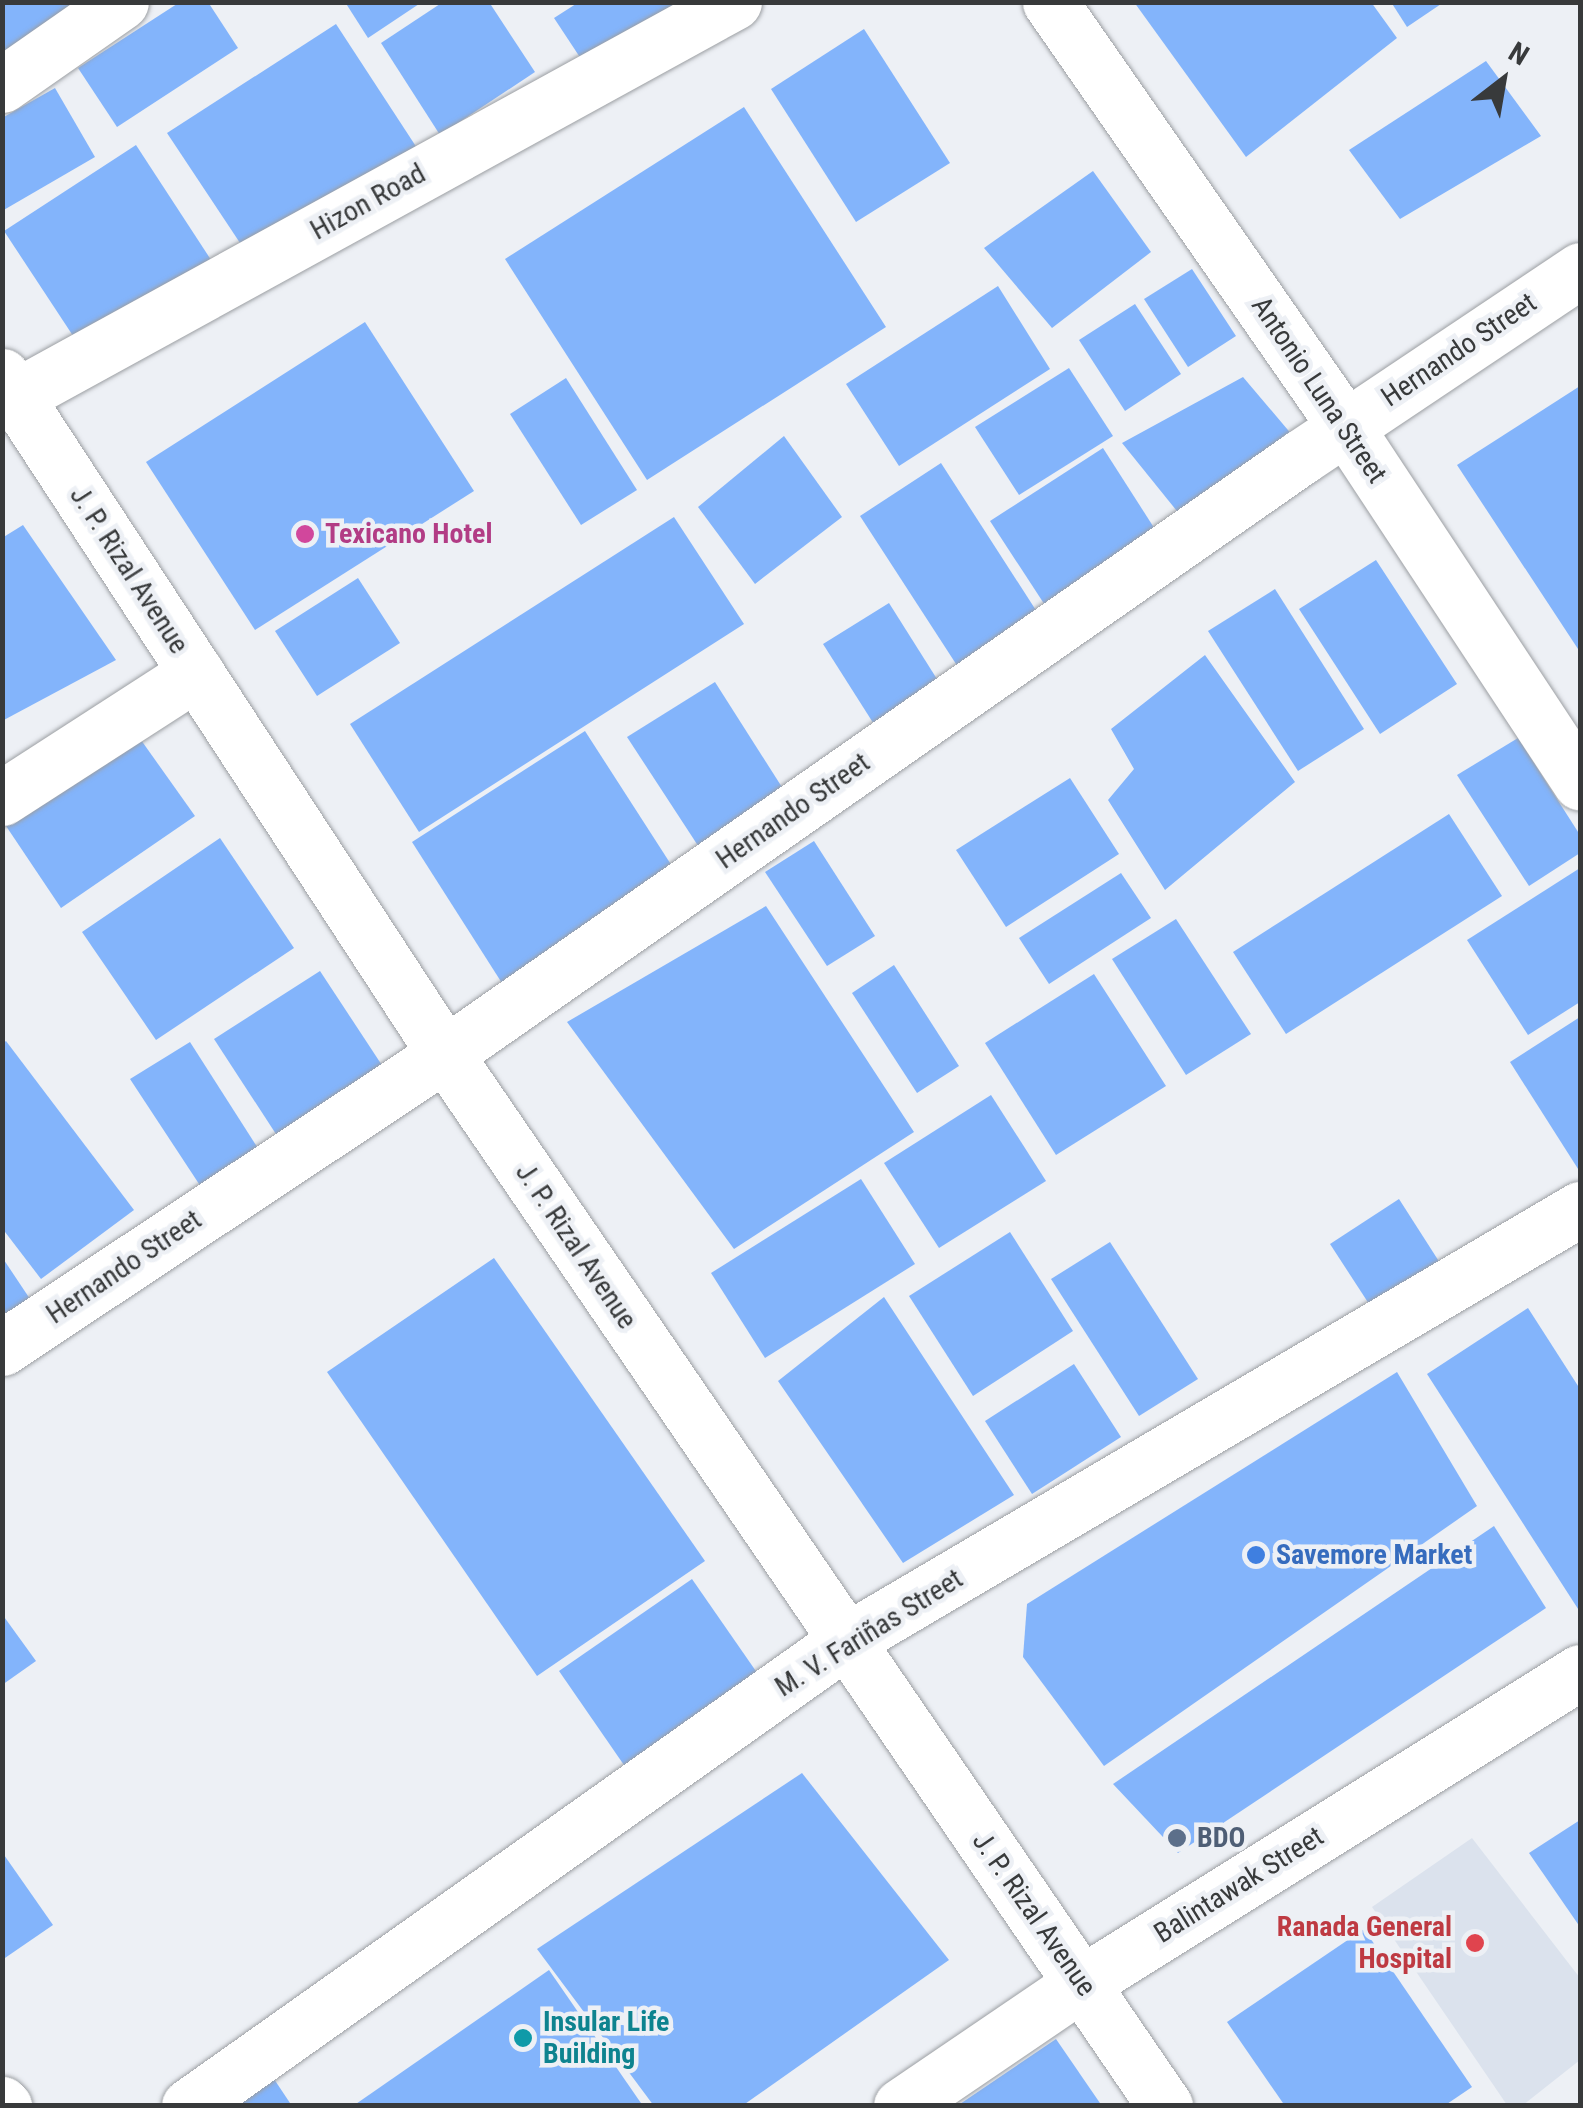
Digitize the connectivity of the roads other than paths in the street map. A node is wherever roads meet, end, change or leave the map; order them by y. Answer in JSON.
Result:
{"nodes":[{"id":1,"x":121,"y":2,"type":"edge"},
{"id":2,"x":734,"y":2,"type":"edge"},
{"id":3,"x":1050,"y":2,"type":"edge"},
{"id":4,"x":2,"y":85,"type":"edge"},
{"id":5,"x":1580,"y":270,"type":"edge"},
{"id":6,"x":7,"y":392,"type":"edge"},
{"id":7,"x":1345,"y":426,"type":"junction"},
{"id":8,"x":196,"y":673,"type":"junction"},
{"id":9,"x":1576,"y":765,"type":"edge"},
{"id":10,"x":2,"y":798,"type":"edge"},
{"id":11,"x":445,"y":1054,"type":"junction"},
{"id":12,"x":1580,"y":1209,"type":"edge"},
{"id":13,"x":2,"y":1348,"type":"edge"},
{"id":14,"x":844,"y":1642,"type":"junction"},
{"id":15,"x":1580,"y":1672,"type":"edge"},
{"id":16,"x":1082,"y":1983,"type":"junction"},
{"id":17,"x":188,"y":2106,"type":"edge"},
{"id":18,"x":901,"y":2106,"type":"edge"},
{"id":19,"x":1165,"y":2106,"type":"edge"}],
"edges":[{"from":1,"to":4,"type":"street"},
{"from":2,"to":6,"type":"street","name":"Hizon Road"},
{"from":3,"to":7,"type":"street","name":"Antonio Luna Street"},
{"from":5,"to":7,"type":"street","name":"Hernando Street"},
{"from":6,"to":8,"type":"street","name":"J. P. Rizal Avenue"},
{"from":7,"to":9,"type":"street","name":"Antonio Luna Street"},
{"from":7,"to":11,"type":"street","name":"Hernando Street"},
{"from":8,"to":10,"type":"street"},
{"from":8,"to":11,"type":"street","name":"J. P. Rizal Avenue"},
{"from":11,"to":13,"type":"street","name":"Hernando Street"},
{"from":11,"to":14,"type":"street","name":"J. P. Rizal Avenue"},
{"from":12,"to":14,"type":"street","name":"M. V. Fariñas Street"},
{"from":14,"to":16,"type":"street","name":"J. P. Rizal Avenue"},
{"from":14,"to":17,"type":"street","name":"M. V. Fariñas Street"},
{"from":15,"to":16,"type":"street","name":"Balintawak Street"},
{"from":16,"to":18,"type":"street","name":"Balintawak Street"},
{"from":16,"to":19,"type":"street","name":"J. P. Rizal Avenue"}]}
